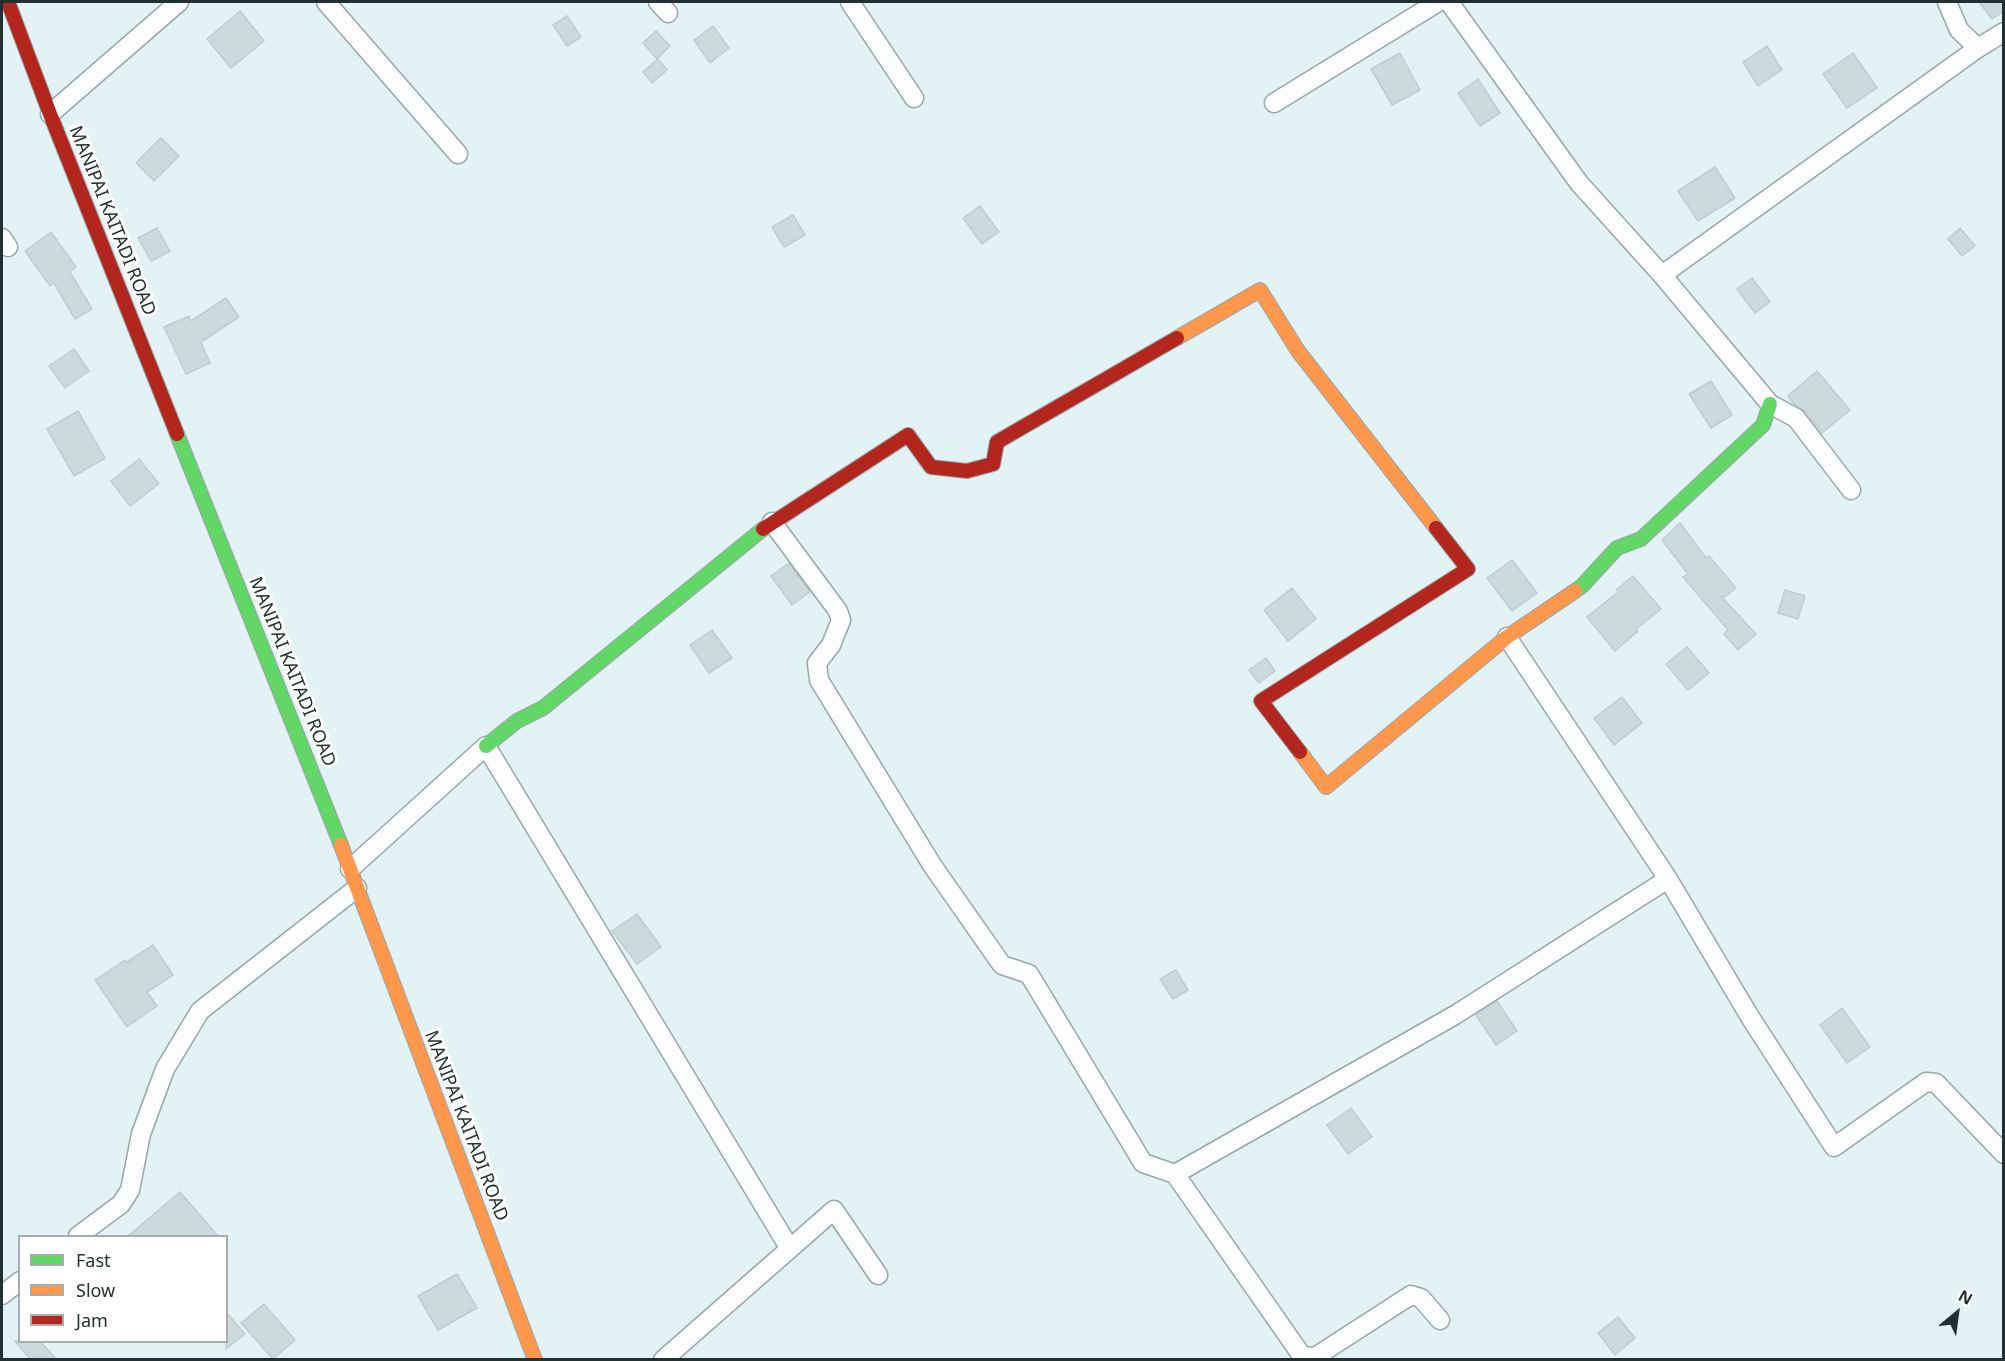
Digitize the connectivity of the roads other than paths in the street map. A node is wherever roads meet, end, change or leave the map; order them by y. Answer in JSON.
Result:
{"nodes":[{"id":1,"x":8,"y":2,"type":"edge"},
{"id":2,"x":179,"y":2,"type":"edge"},
{"id":3,"x":326,"y":2,"type":"edge"},
{"id":4,"x":850,"y":2,"type":"edge"},
{"id":5,"x":1438,"y":2,"type":"edge"},
{"id":6,"x":1449,"y":2,"type":"edge"},
{"id":7,"x":1947,"y":2,"type":"edge"},
{"id":8,"x":2004,"y":32,"type":"edge"},
{"id":9,"x":1978,"y":48,"type":"junction"},
{"id":10,"x":914,"y":98,"type":"dead end"},
{"id":11,"x":1274,"y":103,"type":"dead end"},
{"id":12,"x":50,"y":114,"type":"junction"},
{"id":13,"x":458,"y":154,"type":"dead end"},
{"id":14,"x":1662,"y":275,"type":"junction"},
{"id":15,"x":1770,"y":404,"type":"junction"},
{"id":16,"x":1851,"y":490,"type":"dead end"},
{"id":17,"x":772,"y":522,"type":"junction"},
{"id":18,"x":1507,"y":637,"type":"junction"},
{"id":19,"x":486,"y":746,"type":"junction"},
{"id":20,"x":350,"y":869,"type":"junction"},
{"id":21,"x":1668,"y":879,"type":"junction"},
{"id":22,"x":357,"y":888,"type":"junction"},
{"id":23,"x":2004,"y":1154,"type":"edge"},
{"id":24,"x":1175,"y":1174,"type":"junction"},
{"id":25,"x":79,"y":1235,"type":"edge"},
{"id":26,"x":790,"y":1249,"type":"junction"},
{"id":27,"x":878,"y":1275,"type":"dead end"},
{"id":28,"x":18,"y":1283,"type":"edge"},
{"id":29,"x":2,"y":1295,"type":"edge"},
{"id":30,"x":1440,"y":1320,"type":"dead end"},
{"id":31,"x":535,"y":1359,"type":"edge"},
{"id":32,"x":663,"y":1359,"type":"edge"}],
"edges":[{"from":1,"to":12,"type":"street","name":"MANIPAI KAITADI ROAD"},
{"from":2,"to":12,"type":"street"},
{"from":3,"to":13,"type":"street"},
{"from":4,"to":10,"type":"street"},
{"from":5,"to":11,"type":"street"},
{"from":6,"to":14,"type":"street"},
{"from":7,"to":9,"type":"street"},
{"from":8,"to":9,"type":"street"},
{"from":9,"to":14,"type":"street"},
{"from":12,"to":20,"type":"street","name":"MANIPAI KAITADI ROAD"},
{"from":14,"to":15,"type":"street"},
{"from":15,"to":16,"type":"street"},
{"from":15,"to":18,"type":"street"},
{"from":17,"to":18,"type":"street"},
{"from":17,"to":19,"type":"street"},
{"from":17,"to":24,"type":"street"},
{"from":18,"to":21,"type":"street"},
{"from":19,"to":20,"type":"street"},
{"from":19,"to":26,"type":"street"},
{"from":20,"to":22,"type":"street","name":"MANIPAI KAITADI ROAD"},
{"from":21,"to":23,"type":"street"},
{"from":21,"to":24,"type":"street"},
{"from":22,"to":25,"type":"street"},
{"from":22,"to":31,"type":"street","name":"MANIPAI KAITADI ROAD"},
{"from":24,"to":30,"type":"street"},
{"from":26,"to":27,"type":"street"},
{"from":26,"to":32,"type":"street"},
{"from":28,"to":29,"type":"street"}]}
